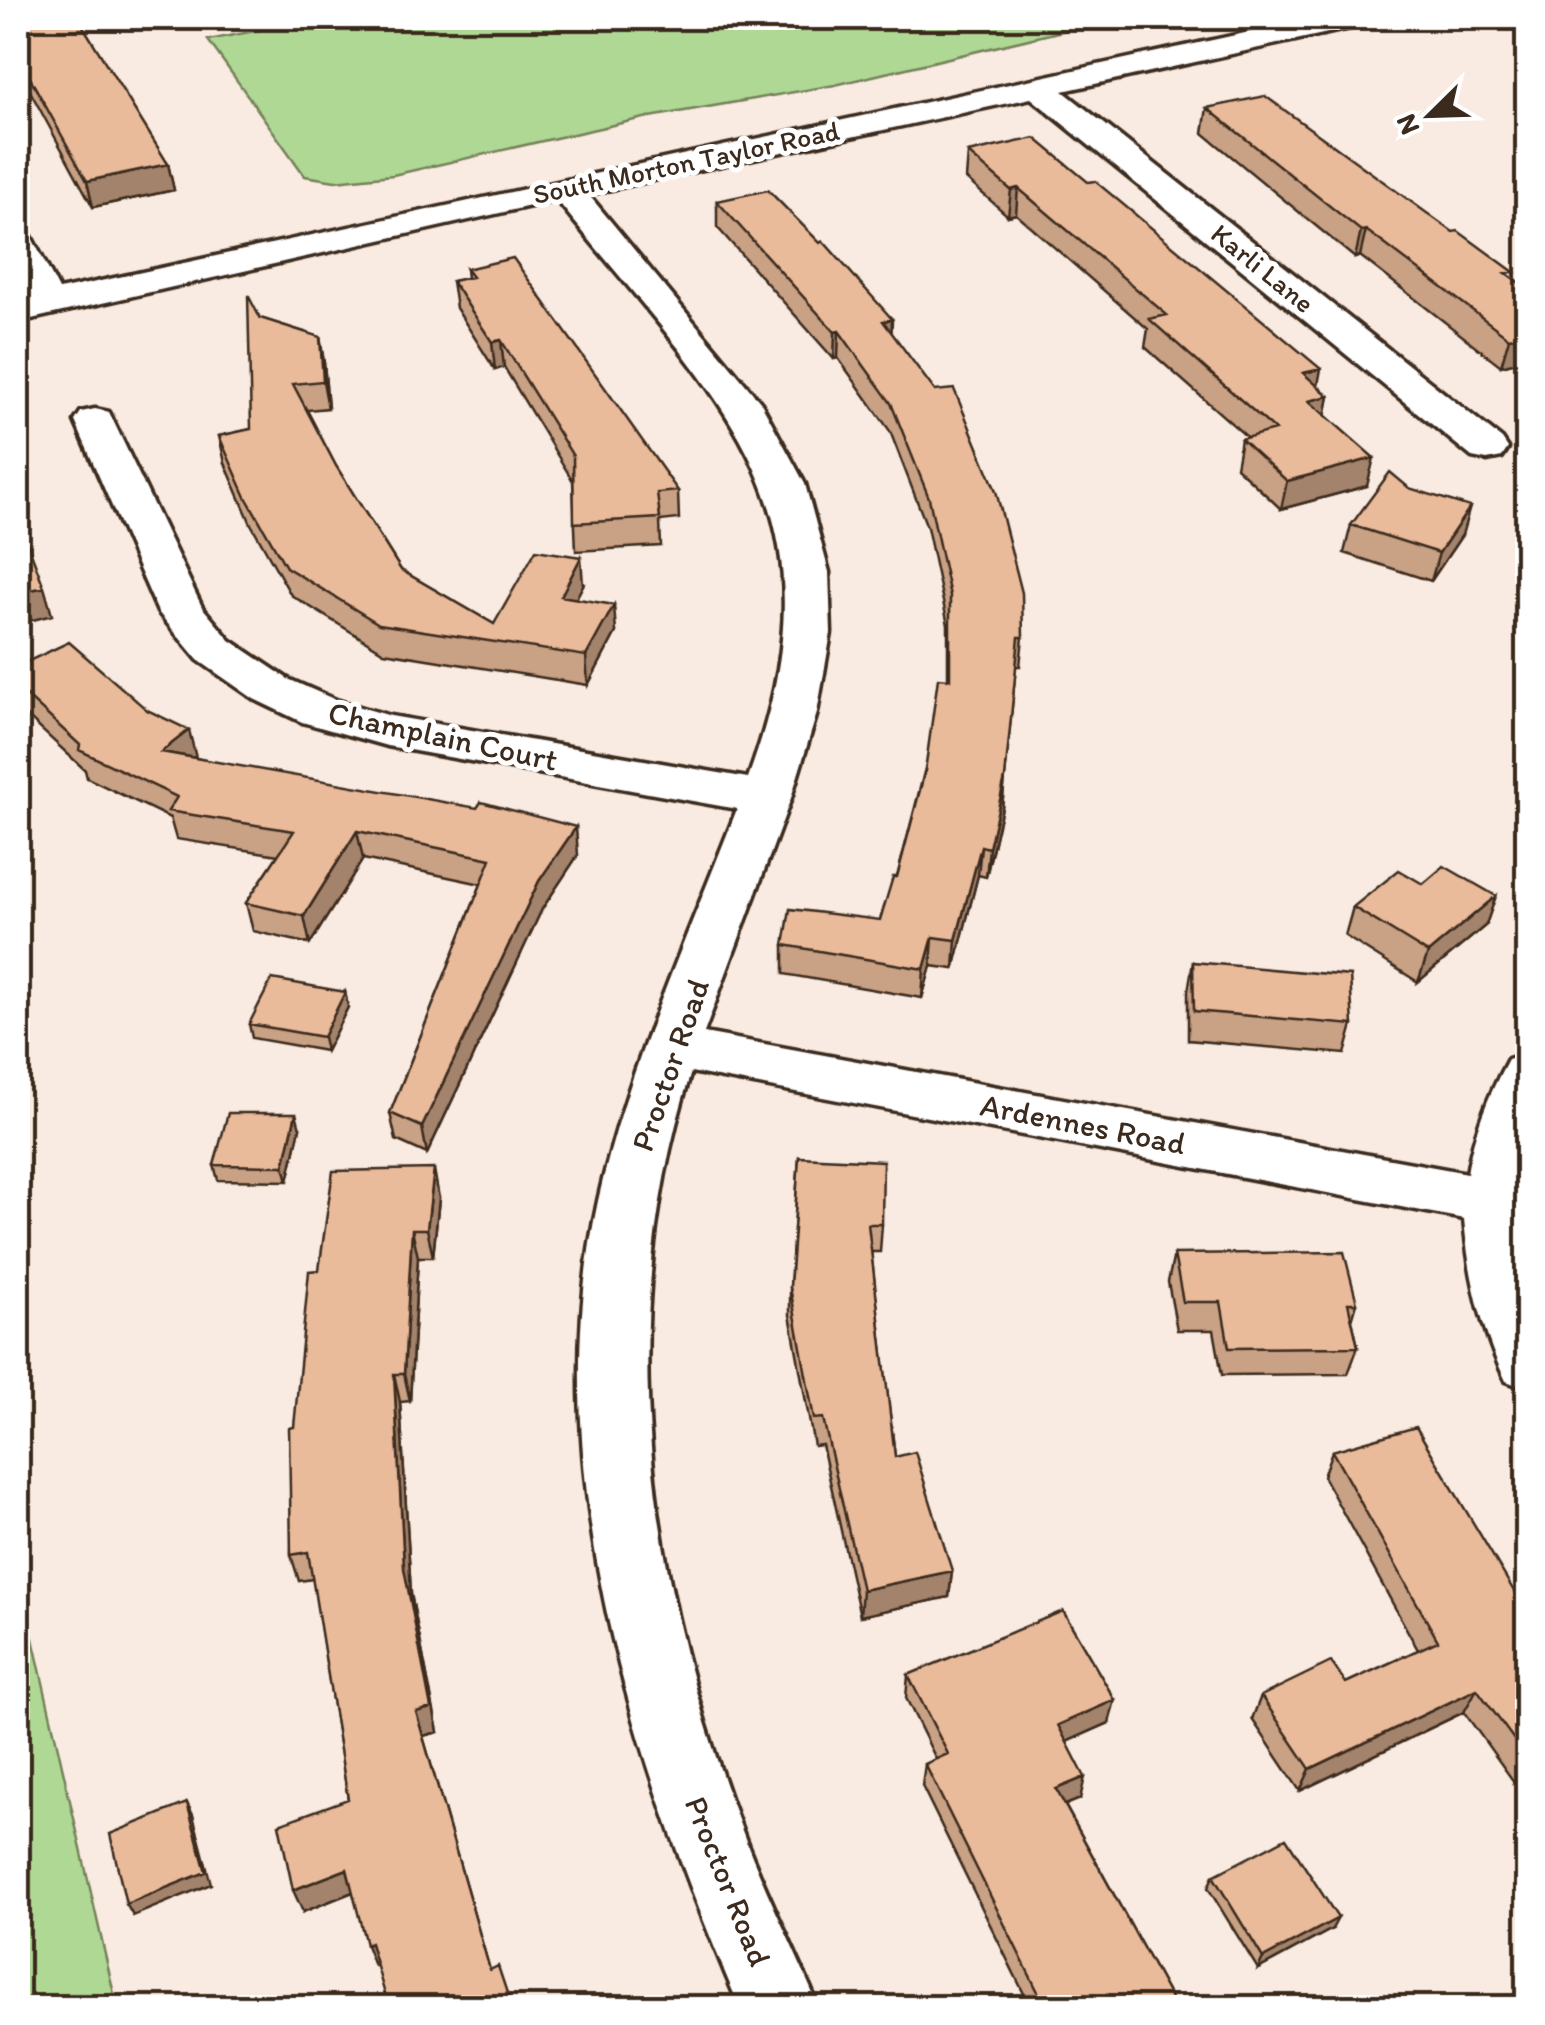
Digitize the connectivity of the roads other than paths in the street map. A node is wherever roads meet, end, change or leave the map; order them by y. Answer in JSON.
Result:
{"nodes":[{"id":1,"x":1355,"y":18,"type":"edge"},
{"id":2,"x":1039,"y":88,"type":"junction"},
{"id":3,"x":565,"y":188,"type":"junction"},
{"id":4,"x":18,"y":244,"type":"edge"},
{"id":5,"x":32,"y":308,"type":"edge"},
{"id":6,"x":95,"y":421,"type":"dead end"},
{"id":7,"x":1487,"y":448,"type":"dead end"},
{"id":8,"x":766,"y":798,"type":"junction"},
{"id":9,"x":673,"y":1048,"type":"junction"},
{"id":10,"x":1528,"y":1074,"type":"edge"},
{"id":11,"x":1492,"y":1201,"type":"junction"},
{"id":12,"x":1528,"y":1362,"type":"edge"},
{"id":13,"x":780,"y":2008,"type":"edge"}],
"edges":[{"from":1,"to":2,"type":"street","name":"South Morton Taylor Road"},
{"from":2,"to":3,"type":"street","name":"South Morton Taylor Road"},
{"from":2,"to":7,"type":"street","name":"Karli Lane"},
{"from":3,"to":5,"type":"street","name":"South Morton Taylor Road"},
{"from":3,"to":8,"type":"street","name":"Proctor Road"},
{"from":4,"to":5,"type":"street"},
{"from":6,"to":8,"type":"street","name":"Champlain Court"},
{"from":8,"to":9,"type":"street","name":"Proctor Road"},
{"from":9,"to":11,"type":"street","name":"Ardennes Road"},
{"from":9,"to":13,"type":"street","name":"Proctor Road"},
{"from":10,"to":11,"type":"street"},
{"from":11,"to":12,"type":"street"}]}
